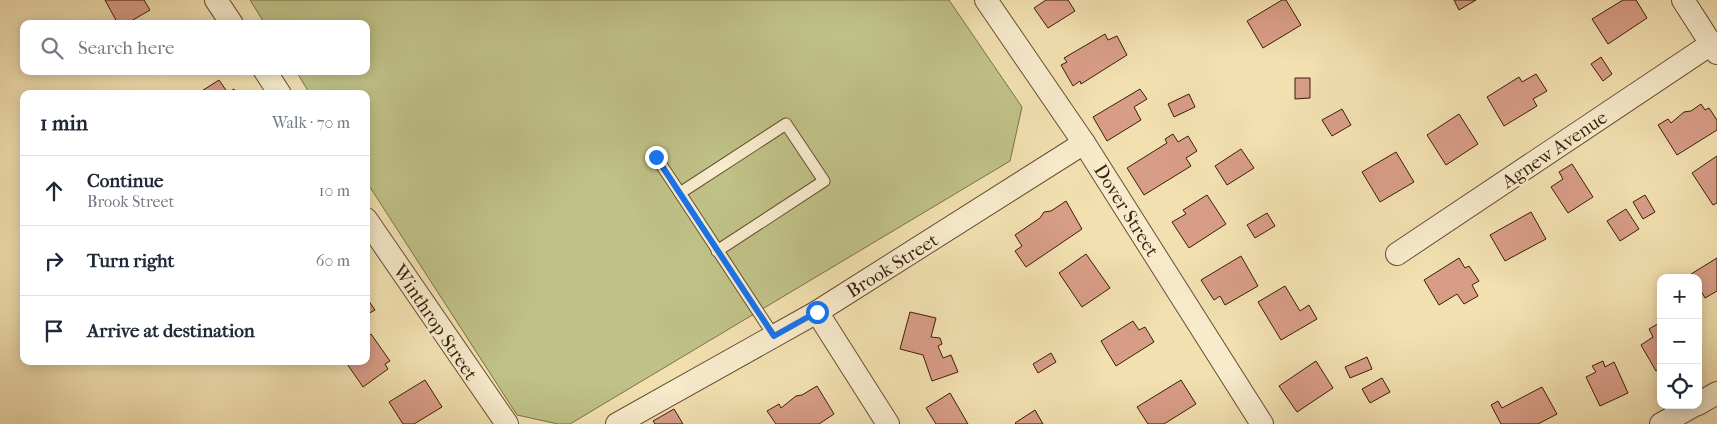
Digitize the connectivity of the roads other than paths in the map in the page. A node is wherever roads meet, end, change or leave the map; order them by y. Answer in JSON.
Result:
{"nodes":[{"id":1,"x":216,"y":0,"type":"edge"},
{"id":2,"x":986,"y":0,"type":"edge"},
{"id":3,"x":1683,"y":0,"type":"edge"},
{"id":4,"x":229,"y":20,"type":"edge"},
{"id":5,"x":1714,"y":48,"type":"edge"},
{"id":6,"x":268,"y":75,"type":"edge"},
{"id":7,"x":277,"y":90,"type":"edge"},
{"id":8,"x":1084,"y":143,"type":"junction"},
{"id":9,"x":656,"y":157,"type":"dead end"},
{"id":10,"x":680,"y":193,"type":"junction"},
{"id":11,"x":370,"y":225,"type":"edge"},
{"id":12,"x":717,"y":251,"type":"junction"},
{"id":13,"x":1397,"y":254,"type":"dead end"},
{"id":14,"x":817,"y":312,"type":"junction"},
{"id":15,"x":774,"y":336,"type":"junction"},
{"id":16,"x":1717,"y":393,"type":"edge"},
{"id":17,"x":1702,"y":401,"type":"edge"},
{"id":18,"x":1688,"y":409,"type":"edge"},
{"id":19,"x":506,"y":424,"type":"edge"},
{"id":20,"x":617,"y":424,"type":"edge"},
{"id":21,"x":888,"y":424,"type":"edge"},
{"id":22,"x":1262,"y":424,"type":"edge"},
{"id":23,"x":1661,"y":424,"type":"edge"}],
"edges":[{"from":1,"to":4,"type":"street"},
{"from":2,"to":8,"type":"street","name":"Dover Street"},
{"from":3,"to":5,"type":"street"},
{"from":5,"to":13,"type":"street","name":"Agnew Avenue"},
{"from":6,"to":7,"type":"street"},
{"from":8,"to":14,"type":"street","name":"Brook Street"},
{"from":8,"to":22,"type":"street","name":"Dover Street"},
{"from":9,"to":10,"type":"lane"},
{"from":10,"to":12,"type":"lane"},
{"from":10,"to":12,"type":"lane"},
{"from":11,"to":19,"type":"street","name":"Winthrop Street"},
{"from":12,"to":15,"type":"lane"},
{"from":14,"to":15,"type":"street","name":"Brook Street"},
{"from":14,"to":21,"type":"street"},
{"from":15,"to":20,"type":"street","name":"Brook Street"},
{"from":16,"to":17,"type":"street"},
{"from":18,"to":23,"type":"street"}]}
